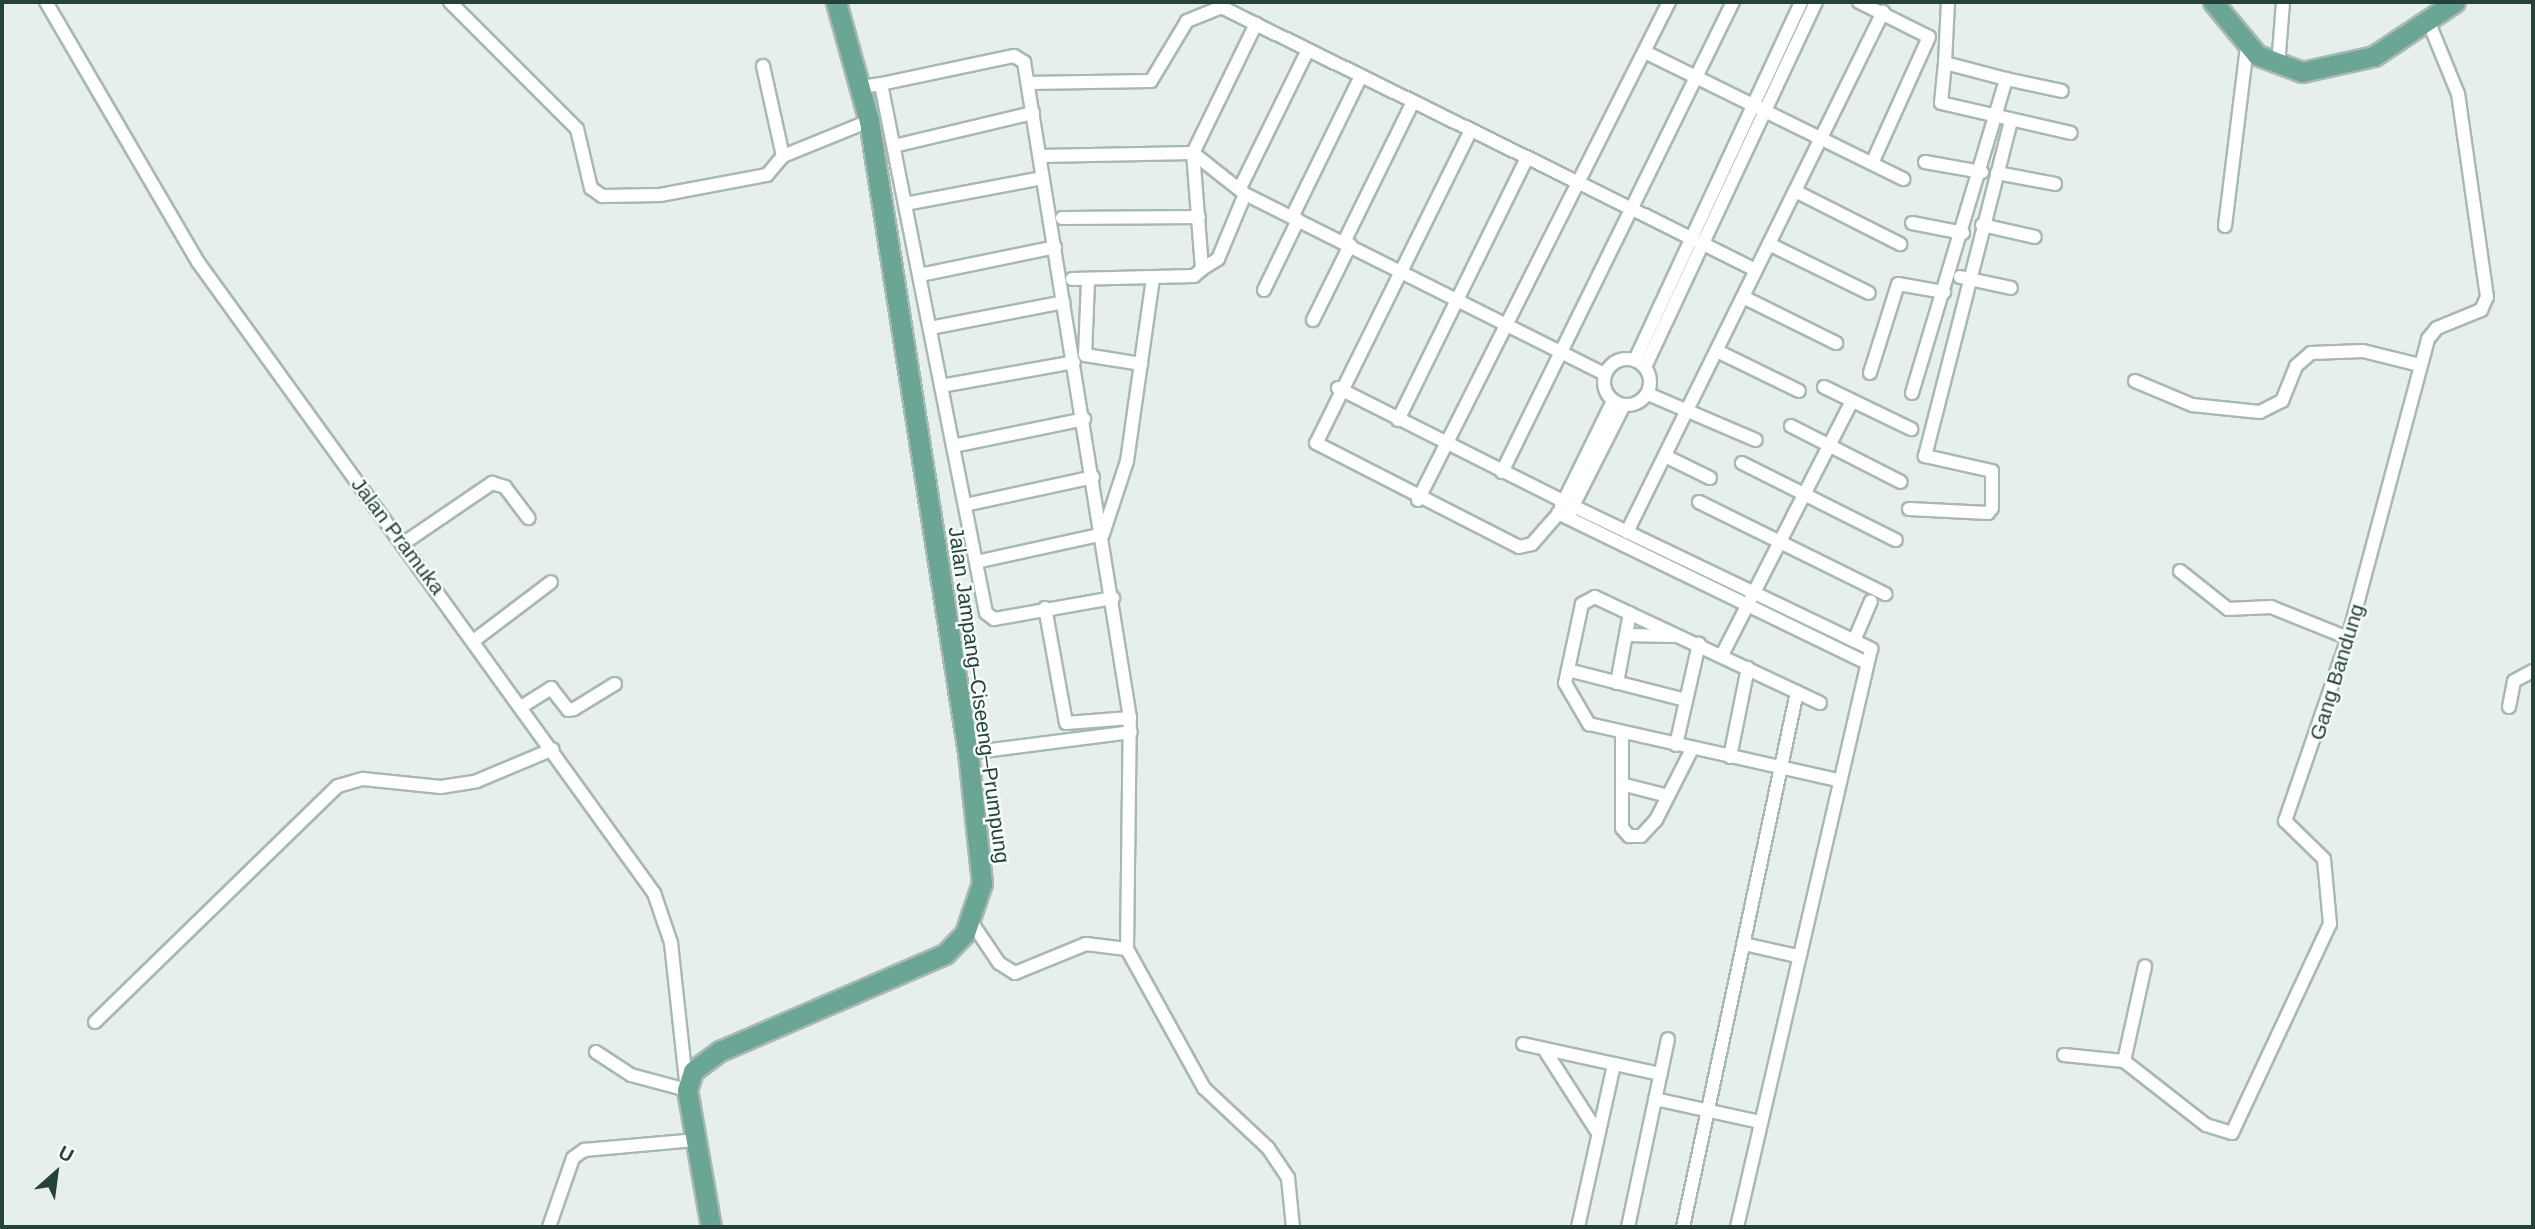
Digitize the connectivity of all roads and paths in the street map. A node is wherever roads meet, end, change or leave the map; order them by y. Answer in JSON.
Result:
{"nodes":[{"id":1,"x":47,"y":2,"type":"edge"},
{"id":2,"x":450,"y":2,"type":"edge"},
{"id":3,"x":836,"y":2,"type":"edge"},
{"id":4,"x":1668,"y":2,"type":"edge"},
{"id":5,"x":1733,"y":2,"type":"edge"},
{"id":6,"x":1801,"y":2,"type":"edge"},
{"id":7,"x":1816,"y":2,"type":"edge"},
{"id":8,"x":1859,"y":2,"type":"edge"},
{"id":9,"x":1948,"y":2,"type":"edge"},
{"id":10,"x":2213,"y":2,"type":"edge"},
{"id":11,"x":2283,"y":2,"type":"edge"},
{"id":12,"x":2455,"y":2,"type":"edge"},
{"id":13,"x":1883,"y":12,"type":"junction"},
{"id":14,"x":2429,"y":23,"type":"junction"},
{"id":15,"x":1256,"y":24,"type":"junction"},
{"id":16,"x":2247,"y":46,"type":"junction"},
{"id":17,"x":1308,"y":50,"type":"junction"},
{"id":18,"x":1644,"y":52,"type":"junction"},
{"id":19,"x":1945,"y":63,"type":"junction"},
{"id":20,"x":763,"y":66,"type":"dead end"},
{"id":21,"x":2278,"y":66,"type":"junction"},
{"id":22,"x":1361,"y":76,"type":"junction"},
{"id":23,"x":1696,"y":77,"type":"junction"},
{"id":24,"x":2006,"y":79,"type":"junction"},
{"id":25,"x":1028,"y":83,"type":"junction"},
{"id":26,"x":871,"y":85,"type":"junction"},
{"id":27,"x":2062,"y":91,"type":"dead end"},
{"id":28,"x":1413,"y":102,"type":"junction"},
{"id":29,"x":1761,"y":109,"type":"junction"},
{"id":30,"x":1033,"y":113,"type":"junction"},
{"id":31,"x":1997,"y":117,"type":"junction"},
{"id":32,"x":2011,"y":120,"type":"junction"},
{"id":33,"x":869,"y":121,"type":"junction"},
{"id":34,"x":1471,"y":130,"type":"junction"},
{"id":35,"x":2071,"y":133,"type":"dead end"},
{"id":36,"x":1821,"y":138,"type":"junction"},
{"id":37,"x":894,"y":146,"type":"junction"},
{"id":38,"x":1193,"y":153,"type":"junction"},
{"id":39,"x":783,"y":156,"type":"junction"},
{"id":40,"x":1040,"y":156,"type":"junction"},
{"id":41,"x":1527,"y":158,"type":"junction"},
{"id":42,"x":1925,"y":162,"type":"dead end"},
{"id":43,"x":1872,"y":163,"type":"junction"},
{"id":44,"x":1982,"y":172,"type":"junction"},
{"id":45,"x":1997,"y":173,"type":"junction"},
{"id":46,"x":1044,"y":178,"type":"junction"},
{"id":47,"x":1903,"y":179,"type":"dead end"},
{"id":48,"x":1580,"y":184,"type":"junction"},
{"id":49,"x":2055,"y":184,"type":"dead end"},
{"id":50,"x":1242,"y":191,"type":"junction"},
{"id":51,"x":1795,"y":191,"type":"junction"},
{"id":52,"x":905,"y":204,"type":"junction"},
{"id":53,"x":1631,"y":209,"type":"junction"},
{"id":54,"x":1199,"y":217,"type":"junction"},
{"id":55,"x":1062,"y":218,"type":"dead end"},
{"id":56,"x":1295,"y":219,"type":"junction"},
{"id":57,"x":1912,"y":223,"type":"dead end"},
{"id":58,"x":1983,"y":225,"type":"junction"},
{"id":59,"x":2225,"y":226,"type":"dead end"},
{"id":60,"x":1963,"y":233,"type":"junction"},
{"id":61,"x":2035,"y":237,"type":"dead end"},
{"id":62,"x":1698,"y":242,"type":"junction"},
{"id":63,"x":1347,"y":244,"type":"junction"},
{"id":64,"x":1769,"y":244,"type":"junction"},
{"id":65,"x":1900,"y":244,"type":"dead end"},
{"id":66,"x":1055,"y":247,"type":"junction"},
{"id":67,"x":1202,"y":269,"type":"junction"},
{"id":68,"x":1756,"y":270,"type":"junction"},
{"id":69,"x":1402,"y":271,"type":"junction"},
{"id":70,"x":919,"y":275,"type":"junction"},
{"id":71,"x":1950,"y":275,"type":"junction"},
{"id":72,"x":1153,"y":278,"type":"junction"},
{"id":73,"x":1072,"y":279,"type":"dead end"},
{"id":74,"x":1968,"y":279,"type":"junction"},
{"id":75,"x":1088,"y":281,"type":"junction"},
{"id":76,"x":2011,"y":288,"type":"dead end"},
{"id":77,"x":1264,"y":290,"type":"dead end"},
{"id":78,"x":1944,"y":292,"type":"junction"},
{"id":79,"x":1869,"y":293,"type":"dead end"},
{"id":80,"x":1743,"y":297,"type":"junction"},
{"id":81,"x":1458,"y":299,"type":"junction"},
{"id":82,"x":1064,"y":302,"type":"junction"},
{"id":83,"x":1313,"y":320,"type":"dead end"},
{"id":84,"x":1510,"y":324,"type":"junction"},
{"id":85,"x":930,"y":328,"type":"junction"},
{"id":86,"x":1836,"y":343,"type":"dead end"},
{"id":87,"x":1562,"y":350,"type":"junction"},
{"id":88,"x":1717,"y":351,"type":"junction"},
{"id":89,"x":1074,"y":362,"type":"junction"},
{"id":90,"x":1640,"y":363,"type":"junction"},
{"id":91,"x":1141,"y":364,"type":"junction"},
{"id":92,"x":2420,"y":365,"type":"junction"},
{"id":93,"x":1870,"y":373,"type":"dead end"},
{"id":94,"x":1605,"y":374,"type":"junction"},
{"id":95,"x":2135,"y":381,"type":"dead end"},
{"id":96,"x":942,"y":386,"type":"junction"},
{"id":97,"x":1824,"y":387,"type":"dead end"},
{"id":98,"x":1338,"y":388,"type":"junction"},
{"id":99,"x":1799,"y":391,"type":"dead end"},
{"id":100,"x":1912,"y":393,"type":"dead end"},
{"id":101,"x":1648,"y":394,"type":"junction"},
{"id":102,"x":1852,"y":401,"type":"junction"},
{"id":103,"x":1619,"y":403,"type":"junction"},
{"id":104,"x":1688,"y":407,"type":"junction"},
{"id":105,"x":1084,"y":418,"type":"junction"},
{"id":106,"x":1398,"y":421,"type":"junction"},
{"id":107,"x":1791,"y":426,"type":"dead end"},
{"id":108,"x":1911,"y":429,"type":"dead end"},
{"id":109,"x":1756,"y":440,"type":"dead end"},
{"id":110,"x":1829,"y":445,"type":"junction"},
{"id":111,"x":953,"y":446,"type":"junction"},
{"id":112,"x":1448,"y":446,"type":"junction"},
{"id":113,"x":1665,"y":456,"type":"junction"},
{"id":114,"x":1742,"y":463,"type":"dead end"},
{"id":115,"x":1502,"y":472,"type":"junction"},
{"id":116,"x":1093,"y":477,"type":"junction"},
{"id":117,"x":1710,"y":478,"type":"dead end"},
{"id":118,"x":1901,"y":482,"type":"dead end"},
{"id":119,"x":1804,"y":494,"type":"junction"},
{"id":120,"x":1418,"y":500,"type":"junction"},
{"id":121,"x":1699,"y":502,"type":"dead end"},
{"id":122,"x":965,"y":505,"type":"junction"},
{"id":123,"x":1909,"y":509,"type":"dead end"},
{"id":124,"x":1563,"y":511,"type":"junction"},
{"id":125,"x":528,"y":518,"type":"dead end"},
{"id":126,"x":1628,"y":532,"type":"junction"},
{"id":127,"x":1103,"y":534,"type":"junction"},
{"id":128,"x":1896,"y":540,"type":"dead end"},
{"id":129,"x":1780,"y":542,"type":"junction"},
{"id":130,"x":404,"y":543,"type":"junction"},
{"id":131,"x":976,"y":562,"type":"junction"},
{"id":132,"x":2180,"y":571,"type":"dead end"},
{"id":133,"x":551,"y":582,"type":"dead end"},
{"id":134,"x":1754,"y":593,"type":"junction"},
{"id":135,"x":1885,"y":594,"type":"dead end"},
{"id":136,"x":1113,"y":598,"type":"junction"},
{"id":137,"x":1871,"y":601,"type":"dead end"},
{"id":138,"x":1748,"y":605,"type":"junction"},
{"id":139,"x":1045,"y":608,"type":"junction"},
{"id":140,"x":1630,"y":613,"type":"junction"},
{"id":141,"x":1626,"y":635,"type":"junction"},
{"id":142,"x":1681,"y":636,"type":"junction"},
{"id":143,"x":2348,"y":638,"type":"junction"},
{"id":144,"x":476,"y":639,"type":"junction"},
{"id":145,"x":1854,"y":641,"type":"junction"},
{"id":146,"x":1699,"y":644,"type":"junction"},
{"id":147,"x":1722,"y":655,"type":"junction"},
{"id":148,"x":1867,"y":663,"type":"junction"},
{"id":149,"x":1748,"y":668,"type":"junction"},
{"id":150,"x":1568,"y":670,"type":"junction"},
{"id":151,"x":2533,"y":671,"type":"edge"},
{"id":152,"x":1617,"y":683,"type":"junction"},
{"id":153,"x":615,"y":684,"type":"dead end"},
{"id":154,"x":1797,"y":692,"type":"junction"},
{"id":155,"x":1686,"y":700,"type":"junction"},
{"id":156,"x":1820,"y":703,"type":"dead end"},
{"id":157,"x":2509,"y":707,"type":"dead end"},
{"id":158,"x":522,"y":708,"type":"junction"},
{"id":159,"x":1130,"y":725,"type":"junction"},
{"id":160,"x":1622,"y":733,"type":"junction"},
{"id":161,"x":1676,"y":745,"type":"junction"},
{"id":162,"x":553,"y":749,"type":"junction"},
{"id":163,"x":1692,"y":749,"type":"junction"},
{"id":164,"x":968,"y":753,"type":"junction"},
{"id":165,"x":1730,"y":757,"type":"junction"},
{"id":166,"x":1781,"y":767,"type":"junction"},
{"id":167,"x":1837,"y":780,"type":"junction"},
{"id":168,"x":1625,"y":785,"type":"junction"},
{"id":169,"x":1668,"y":796,"type":"junction"},
{"id":170,"x":970,"y":920,"type":"junction"},
{"id":171,"x":1744,"y":944,"type":"junction"},
{"id":172,"x":1127,"y":949,"type":"junction"},
{"id":173,"x":1797,"y":956,"type":"junction"},
{"id":174,"x":2145,"y":966,"type":"dead end"},
{"id":175,"x":95,"y":1022,"type":"dead end"},
{"id":176,"x":1668,"y":1039,"type":"dead end"},
{"id":177,"x":1523,"y":1044,"type":"dead end"},
{"id":178,"x":596,"y":1052,"type":"dead end"},
{"id":179,"x":1546,"y":1052,"type":"junction"},
{"id":180,"x":2064,"y":1055,"type":"dead end"},
{"id":181,"x":2124,"y":1061,"type":"junction"},
{"id":182,"x":1614,"y":1064,"type":"junction"},
{"id":183,"x":1661,"y":1074,"type":"junction"},
{"id":184,"x":687,"y":1090,"type":"junction"},
{"id":185,"x":1655,"y":1099,"type":"junction"},
{"id":186,"x":1708,"y":1111,"type":"junction"},
{"id":187,"x":1760,"y":1122,"type":"junction"},
{"id":188,"x":1597,"y":1130,"type":"junction"},
{"id":189,"x":695,"y":1140,"type":"junction"},
{"id":190,"x":549,"y":1227,"type":"edge"},
{"id":191,"x":711,"y":1227,"type":"edge"},
{"id":192,"x":1293,"y":1227,"type":"edge"},
{"id":193,"x":1578,"y":1227,"type":"edge"},
{"id":194,"x":1628,"y":1227,"type":"edge"},
{"id":195,"x":1683,"y":1227,"type":"edge"},
{"id":196,"x":1737,"y":1227,"type":"edge"}],
"edges":[{"from":1,"to":130,"type":"street","name":"Jalan Pramuka"},
{"from":2,"to":39,"type":"street"},
{"from":3,"to":26,"type":"main road","name":"Jalan Jampang–Ciseeng–Prumpung"},
{"from":4,"to":18,"type":"street"},
{"from":5,"to":23,"type":"street"},
{"from":6,"to":29,"type":"street"},
{"from":7,"to":29,"type":"street"},
{"from":8,"to":13,"type":"street"},
{"from":9,"to":19,"type":"street"},
{"from":10,"to":16,"type":"main road"},
{"from":11,"to":21,"type":"street"},
{"from":12,"to":14,"type":"main road"},
{"from":13,"to":36,"type":"street"},
{"from":13,"to":43,"type":"street"},
{"from":14,"to":21,"type":"main road"},
{"from":14,"to":92,"type":"street","name":"Gang Bandung"},
{"from":15,"to":17,"type":"street"},
{"from":15,"to":25,"type":"street"},
{"from":15,"to":38,"type":"street"},
{"from":16,"to":21,"type":"main road"},
{"from":16,"to":59,"type":"street"},
{"from":17,"to":22,"type":"street"},
{"from":17,"to":50,"type":"street"},
{"from":18,"to":23,"type":"street"},
{"from":18,"to":48,"type":"street"},
{"from":19,"to":24,"type":"street"},
{"from":19,"to":31,"type":"street"},
{"from":20,"to":39,"type":"street"},
{"from":22,"to":28,"type":"street"},
{"from":22,"to":56,"type":"street"},
{"from":23,"to":29,"type":"street"},
{"from":23,"to":53,"type":"street"},
{"from":24,"to":27,"type":"street"},
{"from":24,"to":31,"type":"street"},
{"from":25,"to":26,"type":"street"},
{"from":25,"to":30,"type":"street"},
{"from":26,"to":33,"type":"main road","name":"Jalan Jampang–Ciseeng–Prumpung"},
{"from":26,"to":37,"type":"street"},
{"from":28,"to":34,"type":"street"},
{"from":28,"to":63,"type":"street"},
{"from":29,"to":36,"type":"street"},
{"from":29,"to":62,"type":"street"},
{"from":30,"to":37,"type":"street"},
{"from":30,"to":40,"type":"street"},
{"from":31,"to":32,"type":"street"},
{"from":31,"to":44,"type":"street"},
{"from":32,"to":35,"type":"street"},
{"from":32,"to":45,"type":"street"},
{"from":33,"to":39,"type":"street"},
{"from":33,"to":164,"type":"main road","name":"Jalan Jampang–Ciseeng–Prumpung"},
{"from":34,"to":41,"type":"street"},
{"from":34,"to":69,"type":"street"},
{"from":36,"to":43,"type":"street"},
{"from":36,"to":51,"type":"street"},
{"from":37,"to":52,"type":"street"},
{"from":38,"to":40,"type":"street"},
{"from":38,"to":50,"type":"street"},
{"from":38,"to":54,"type":"street"},
{"from":40,"to":46,"type":"street"},
{"from":41,"to":48,"type":"street"},
{"from":41,"to":81,"type":"street"},
{"from":42,"to":44,"type":"street"},
{"from":43,"to":47,"type":"street"},
{"from":44,"to":60,"type":"street"},
{"from":45,"to":49,"type":"street"},
{"from":45,"to":58,"type":"street"},
{"from":46,"to":52,"type":"street"},
{"from":46,"to":66,"type":"street"},
{"from":48,"to":53,"type":"street"},
{"from":48,"to":84,"type":"street"},
{"from":50,"to":56,"type":"street"},
{"from":50,"to":67,"type":"street"},
{"from":51,"to":64,"type":"street"},
{"from":51,"to":65,"type":"street"},
{"from":52,"to":70,"type":"street"},
{"from":53,"to":62,"type":"street"},
{"from":53,"to":87,"type":"street"},
{"from":54,"to":55,"type":"street"},
{"from":54,"to":67,"type":"street"},
{"from":56,"to":63,"type":"street"},
{"from":56,"to":77,"type":"street"},
{"from":57,"to":60,"type":"street"},
{"from":58,"to":61,"type":"street"},
{"from":58,"to":74,"type":"street"},
{"from":60,"to":71,"type":"street"},
{"from":62,"to":68,"type":"street"},
{"from":62,"to":90,"type":"street"},
{"from":63,"to":69,"type":"street"},
{"from":63,"to":83,"type":"street"},
{"from":64,"to":68,"type":"street"},
{"from":64,"to":79,"type":"street"},
{"from":66,"to":70,"type":"street"},
{"from":66,"to":82,"type":"street"},
{"from":67,"to":72,"type":"street"},
{"from":68,"to":80,"type":"street"},
{"from":69,"to":81,"type":"street"},
{"from":69,"to":98,"type":"street"},
{"from":70,"to":85,"type":"street"},
{"from":71,"to":74,"type":"street"},
{"from":71,"to":78,"type":"street"},
{"from":72,"to":75,"type":"street"},
{"from":72,"to":91,"type":"street"},
{"from":73,"to":75,"type":"street"},
{"from":74,"to":76,"type":"street"},
{"from":74,"to":123,"type":"street"},
{"from":75,"to":91,"type":"street"},
{"from":78,"to":93,"type":"street"},
{"from":78,"to":100,"type":"street"},
{"from":80,"to":86,"type":"street"},
{"from":80,"to":88,"type":"street"},
{"from":81,"to":84,"type":"street"},
{"from":81,"to":106,"type":"street"},
{"from":82,"to":85,"type":"street"},
{"from":82,"to":89,"type":"street"},
{"from":84,"to":87,"type":"street"},
{"from":84,"to":112,"type":"street"},
{"from":85,"to":96,"type":"street"},
{"from":87,"to":94,"type":"street"},
{"from":87,"to":115,"type":"street"},
{"from":88,"to":99,"type":"street"},
{"from":88,"to":104,"type":"street"},
{"from":89,"to":96,"type":"street"},
{"from":89,"to":105,"type":"street"},
{"from":90,"to":94,"type":"street"},
{"from":90,"to":101,"type":"street"},
{"from":91,"to":127,"type":"street"},
{"from":92,"to":95,"type":"street"},
{"from":92,"to":143,"type":"street","name":"Gang Bandung"},
{"from":94,"to":103,"type":"street"},
{"from":96,"to":111,"type":"street"},
{"from":97,"to":102,"type":"street"},
{"from":98,"to":106,"type":"street"},
{"from":98,"to":120,"type":"street"},
{"from":101,"to":103,"type":"street"},
{"from":101,"to":104,"type":"street"},
{"from":102,"to":108,"type":"street"},
{"from":102,"to":110,"type":"street"},
{"from":103,"to":124,"type":"street"},
{"from":104,"to":109,"type":"street"},
{"from":104,"to":113,"type":"street"},
{"from":105,"to":111,"type":"street"},
{"from":105,"to":116,"type":"street"},
{"from":106,"to":112,"type":"street"},
{"from":107,"to":110,"type":"street"},
{"from":110,"to":118,"type":"street"},
{"from":110,"to":119,"type":"street"},
{"from":111,"to":122,"type":"street"},
{"from":112,"to":115,"type":"street"},
{"from":112,"to":120,"type":"street"},
{"from":113,"to":117,"type":"street"},
{"from":113,"to":126,"type":"street"},
{"from":114,"to":119,"type":"street"},
{"from":115,"to":124,"type":"street"},
{"from":116,"to":122,"type":"street"},
{"from":116,"to":127,"type":"street"},
{"from":119,"to":128,"type":"street"},
{"from":119,"to":129,"type":"street"},
{"from":120,"to":124,"type":"street"},
{"from":121,"to":129,"type":"street"},
{"from":122,"to":131,"type":"street"},
{"from":124,"to":126,"type":"street"},
{"from":124,"to":138,"type":"street"},
{"from":125,"to":130,"type":"street"},
{"from":126,"to":134,"type":"street"},
{"from":127,"to":131,"type":"street"},
{"from":127,"to":136,"type":"street"},
{"from":129,"to":134,"type":"street"},
{"from":129,"to":135,"type":"street"},
{"from":130,"to":144,"type":"street","name":"Jalan Pramuka"},
{"from":131,"to":139,"type":"street"},
{"from":132,"to":143,"type":"street"},
{"from":133,"to":144,"type":"street"},
{"from":134,"to":138,"type":"street"},
{"from":134,"to":145,"type":"street"},
{"from":136,"to":139,"type":"street"},
{"from":136,"to":159,"type":"street"},
{"from":137,"to":145,"type":"street"},
{"from":138,"to":147,"type":"street"},
{"from":138,"to":148,"type":"street"},
{"from":139,"to":159,"type":"street"},
{"from":140,"to":141,"type":"street"},
{"from":140,"to":142,"type":"street"},
{"from":140,"to":150,"type":"street"},
{"from":141,"to":142,"type":"street"},
{"from":141,"to":152,"type":"street"},
{"from":142,"to":146,"type":"street"},
{"from":143,"to":181,"type":"street","name":"Gang Bandung"},
{"from":144,"to":158,"type":"street","name":"Jalan Pramuka"},
{"from":145,"to":148,"type":"street"},
{"from":146,"to":147,"type":"street"},
{"from":146,"to":155,"type":"street"},
{"from":147,"to":149,"type":"street"},
{"from":148,"to":167,"type":"street"},
{"from":149,"to":154,"type":"street"},
{"from":149,"to":165,"type":"street"},
{"from":150,"to":152,"type":"street"},
{"from":150,"to":160,"type":"street"},
{"from":151,"to":157,"type":"street"},
{"from":152,"to":155,"type":"street"},
{"from":153,"to":158,"type":"street"},
{"from":154,"to":156,"type":"street"},
{"from":154,"to":166,"type":"street"},
{"from":155,"to":161,"type":"street"},
{"from":158,"to":162,"type":"street","name":"Jalan Pramuka"},
{"from":159,"to":164,"type":"street"},
{"from":159,"to":172,"type":"street"},
{"from":160,"to":161,"type":"street"},
{"from":160,"to":168,"type":"street"},
{"from":161,"to":163,"type":"street"},
{"from":162,"to":175,"type":"street"},
{"from":162,"to":184,"type":"street","name":"Jalan Pramuka"},
{"from":163,"to":165,"type":"street"},
{"from":163,"to":169,"type":"street"},
{"from":164,"to":170,"type":"main road","name":"Jalan Jampang–Ciseeng–Prumpung"},
{"from":165,"to":166,"type":"street"},
{"from":166,"to":167,"type":"street"},
{"from":166,"to":171,"type":"street"},
{"from":167,"to":173,"type":"street"},
{"from":168,"to":169,"type":"street"},
{"from":168,"to":169,"type":"street"},
{"from":170,"to":172,"type":"street"},
{"from":170,"to":184,"type":"main road","name":"Jalan Jampang–Ciseeng–Prumpung"},
{"from":171,"to":173,"type":"street"},
{"from":171,"to":186,"type":"street"},
{"from":172,"to":192,"type":"street"},
{"from":173,"to":187,"type":"street"},
{"from":174,"to":181,"type":"street"},
{"from":176,"to":183,"type":"street"},
{"from":177,"to":179,"type":"street"},
{"from":178,"to":184,"type":"street"},
{"from":179,"to":182,"type":"street"},
{"from":179,"to":188,"type":"street"},
{"from":180,"to":181,"type":"street"},
{"from":182,"to":183,"type":"street"},
{"from":182,"to":188,"type":"street"},
{"from":183,"to":185,"type":"street"},
{"from":184,"to":189,"type":"main road"},
{"from":185,"to":186,"type":"street"},
{"from":185,"to":194,"type":"street"},
{"from":186,"to":187,"type":"street"},
{"from":186,"to":195,"type":"street"},
{"from":187,"to":196,"type":"street"},
{"from":188,"to":193,"type":"street"},
{"from":189,"to":190,"type":"street"},
{"from":189,"to":191,"type":"main road"}]}
